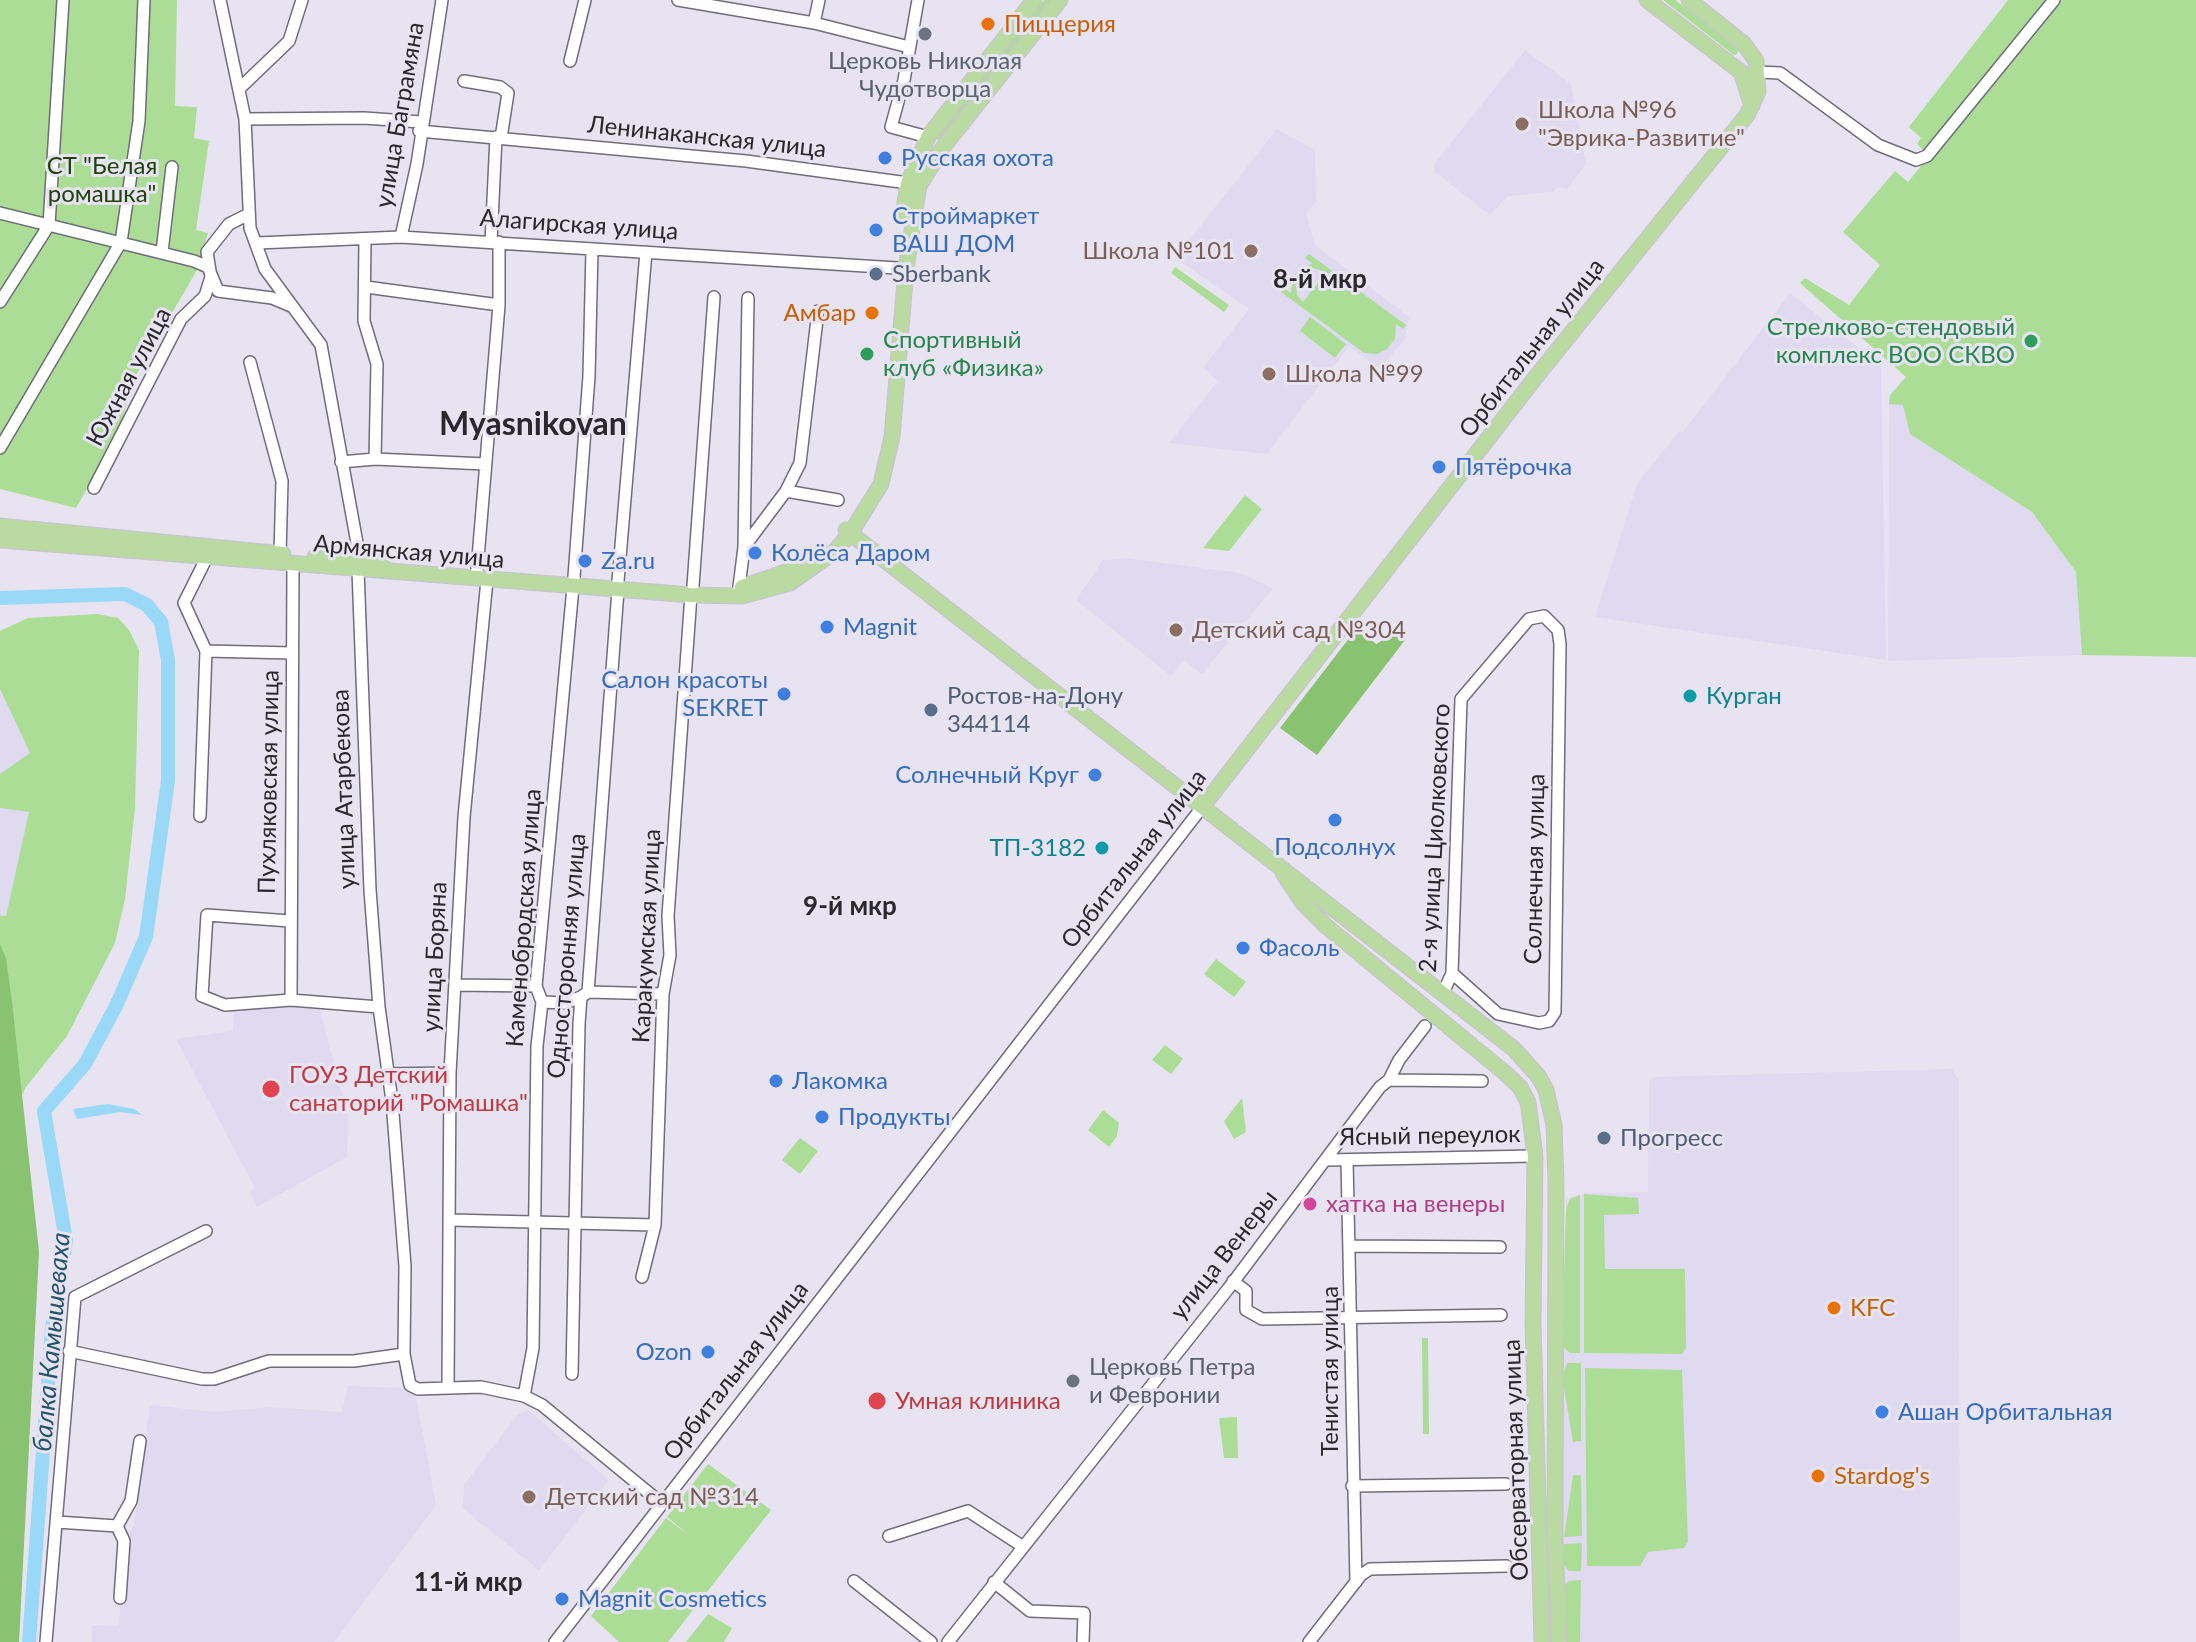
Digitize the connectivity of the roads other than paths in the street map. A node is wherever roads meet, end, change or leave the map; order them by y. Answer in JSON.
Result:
{"nodes":[{"id":1,"x":63,"y":0,"type":"edge"},
{"id":2,"x":144,"y":0,"type":"edge"},
{"id":3,"x":220,"y":0,"type":"edge"},
{"id":4,"x":302,"y":0,"type":"edge"},
{"id":5,"x":442,"y":0,"type":"edge"},
{"id":6,"x":585,"y":0,"type":"edge"},
{"id":7,"x":678,"y":0,"type":"edge"},
{"id":8,"x":819,"y":0,"type":"edge"},
{"id":9,"x":918,"y":0,"type":"edge"},
{"id":10,"x":1034,"y":0,"type":"edge"},
{"id":11,"x":1060,"y":0,"type":"edge"},
{"id":12,"x":1647,"y":0,"type":"edge"},
{"id":13,"x":1689,"y":0,"type":"edge"},
{"id":14,"x":2054,"y":0,"type":"edge"},
{"id":15,"x":814,"y":23,"type":"junction"},
{"id":16,"x":1744,"y":44,"type":"junction"},
{"id":17,"x":909,"y":47,"type":"junction"},
{"id":18,"x":570,"y":61,"type":"dead end"},
{"id":19,"x":1730,"y":63,"type":"junction"},
{"id":20,"x":1759,"y":72,"type":"junction"},
{"id":21,"x":464,"y":81,"type":"dead end"},
{"id":22,"x":239,"y":89,"type":"junction"},
{"id":23,"x":1752,"y":106,"type":"junction"},
{"id":24,"x":245,"y":119,"type":"junction"},
{"id":25,"x":420,"y":126,"type":"junction"},
{"id":26,"x":928,"y":137,"type":"junction"},
{"id":27,"x":498,"y":138,"type":"junction"},
{"id":28,"x":944,"y":146,"type":"junction"},
{"id":29,"x":172,"y":167,"type":"dead end"},
{"id":30,"x":908,"y":183,"type":"junction"},
{"id":31,"x":0,"y":213,"type":"edge"},
{"id":32,"x":247,"y":215,"type":"junction"},
{"id":33,"x":49,"y":225,"type":"junction"},
{"id":34,"x":401,"y":237,"type":"junction"},
{"id":35,"x":365,"y":239,"type":"junction"},
{"id":36,"x":121,"y":242,"type":"junction"},
{"id":37,"x":495,"y":242,"type":"junction"},
{"id":38,"x":257,"y":243,"type":"junction"},
{"id":39,"x":592,"y":250,"type":"junction"},
{"id":40,"x":162,"y":252,"type":"junction"},
{"id":41,"x":646,"y":252,"type":"junction"},
{"id":42,"x":208,"y":267,"type":"junction"},
{"id":43,"x":897,"y":268,"type":"junction"},
{"id":44,"x":366,"y":287,"type":"junction"},
{"id":45,"x":714,"y":297,"type":"dead end"},
{"id":46,"x":748,"y":298,"type":"dead end"},
{"id":47,"x":0,"y":302,"type":"edge"},
{"id":48,"x":499,"y":305,"type":"junction"},
{"id":49,"x":295,"y":308,"type":"junction"},
{"id":50,"x":818,"y":311,"type":"dead end"},
{"id":51,"x":250,"y":362,"type":"dead end"},
{"id":52,"x":0,"y":448,"type":"edge"},
{"id":53,"x":375,"y":459,"type":"junction"},
{"id":54,"x":341,"y":462,"type":"junction"},
{"id":55,"x":485,"y":464,"type":"junction"},
{"id":56,"x":94,"y":488,"type":"dead end"},
{"id":57,"x":786,"y":491,"type":"junction"},
{"id":58,"x":838,"y":500,"type":"dead end"},
{"id":59,"x":0,"y":526,"type":"edge"},
{"id":60,"x":847,"y":531,"type":"junction"},
{"id":61,"x":0,"y":540,"type":"edge"},
{"id":62,"x":744,"y":547,"type":"junction"},
{"id":63,"x":280,"y":554,"type":"junction"},
{"id":64,"x":207,"y":557,"type":"junction"},
{"id":65,"x":293,"y":565,"type":"junction"},
{"id":66,"x":357,"y":565,"type":"junction"},
{"id":67,"x":806,"y":568,"type":"junction"},
{"id":68,"x":482,"y":575,"type":"junction"},
{"id":69,"x":573,"y":582,"type":"junction"},
{"id":70,"x":618,"y":585,"type":"junction"},
{"id":71,"x":739,"y":587,"type":"junction"},
{"id":72,"x":692,"y":591,"type":"junction"},
{"id":73,"x":1537,"y":617,"type":"joint"},
{"id":74,"x":206,"y":651,"type":"junction"},
{"id":75,"x":292,"y":653,"type":"junction"},
{"id":76,"x":1203,"y":806,"type":"junction"},
{"id":77,"x":200,"y":816,"type":"dead end"},
{"id":78,"x":1276,"y":862,"type":"junction"},
{"id":79,"x":290,"y":921,"type":"junction"},
{"id":80,"x":1408,"y":966,"type":"junction"},
{"id":81,"x":1452,"y":973,"type":"junction"},
{"id":82,"x":1384,"y":975,"type":"junction"},
{"id":83,"x":455,"y":985,"type":"junction"},
{"id":84,"x":536,"y":986,"type":"junction"},
{"id":85,"x":1443,"y":993,"type":"junction"},
{"id":86,"x":585,"y":994,"type":"junction"},
{"id":87,"x":663,"y":994,"type":"junction"},
{"id":88,"x":291,"y":1000,"type":"junction"},
{"id":89,"x":542,"y":1002,"type":"junction"},
{"id":90,"x":379,"y":1007,"type":"junction"},
{"id":91,"x":1425,"y":1026,"type":"dead end"},
{"id":92,"x":450,"y":1073,"type":"junction"},
{"id":93,"x":386,"y":1074,"type":"junction"},
{"id":94,"x":1389,"y":1080,"type":"junction"},
{"id":95,"x":1482,"y":1081,"type":"dead end"},
{"id":96,"x":1535,"y":1156,"type":"junction"},
{"id":97,"x":1326,"y":1160,"type":"junction"},
{"id":98,"x":1347,"y":1160,"type":"junction"},
{"id":99,"x":450,"y":1220,"type":"junction"},
{"id":100,"x":533,"y":1224,"type":"junction"},
{"id":101,"x":574,"y":1225,"type":"junction"},
{"id":102,"x":655,"y":1225,"type":"junction"},
{"id":103,"x":206,"y":1231,"type":"dead end"},
{"id":104,"x":1352,"y":1246,"type":"junction"},
{"id":105,"x":1500,"y":1247,"type":"dead end"},
{"id":106,"x":642,"y":1277,"type":"dead end"},
{"id":107,"x":1535,"y":1277,"type":"junction"},
{"id":108,"x":1233,"y":1281,"type":"junction"},
{"id":109,"x":1555,"y":1292,"type":"junction"},
{"id":110,"x":1501,"y":1315,"type":"dead end"},
{"id":111,"x":1350,"y":1318,"type":"junction"},
{"id":112,"x":69,"y":1351,"type":"junction"},
{"id":113,"x":404,"y":1354,"type":"junction"},
{"id":114,"x":572,"y":1374,"type":"dead end"},
{"id":115,"x":448,"y":1386,"type":"junction"},
{"id":116,"x":524,"y":1396,"type":"junction"},
{"id":117,"x":140,"y":1441,"type":"dead end"},
{"id":118,"x":1506,"y":1484,"type":"dead end"},
{"id":119,"x":1352,"y":1486,"type":"junction"},
{"id":120,"x":661,"y":1503,"type":"junction"},
{"id":121,"x":57,"y":1522,"type":"junction"},
{"id":122,"x":117,"y":1526,"type":"junction"},
{"id":123,"x":889,"y":1536,"type":"dead end"},
{"id":124,"x":1022,"y":1546,"type":"junction"},
{"id":125,"x":1507,"y":1566,"type":"dead end"},
{"id":126,"x":854,"y":1581,"type":"dead end"},
{"id":127,"x":994,"y":1582,"type":"junction"},
{"id":128,"x":1356,"y":1582,"type":"junction"},
{"id":129,"x":120,"y":1598,"type":"dead end"},
{"id":130,"x":46,"y":1642,"type":"edge"},
{"id":131,"x":555,"y":1642,"type":"edge"},
{"id":132,"x":931,"y":1642,"type":"edge"},
{"id":133,"x":948,"y":1642,"type":"edge"},
{"id":134,"x":1083,"y":1642,"type":"edge"},
{"id":135,"x":1309,"y":1642,"type":"edge"},
{"id":136,"x":1542,"y":1642,"type":"edge"},
{"id":137,"x":1559,"y":1642,"type":"edge"}],
"edges":[{"from":1,"to":33,"type":"street"},
{"from":2,"to":36,"type":"street"},
{"from":3,"to":22,"type":"street"},
{"from":4,"to":22,"type":"street"},
{"from":5,"to":25,"type":"street","name":"улица Баграмяна"},
{"from":6,"to":18,"type":"street"},
{"from":7,"to":15,"type":"street"},
{"from":8,"to":15,"type":"street"},
{"from":9,"to":17,"type":"street"},
{"from":10,"to":26,"type":"main road"},
{"from":11,"to":28,"type":"main road"},
{"from":12,"to":19,"type":"main road"},
{"from":13,"to":16,"type":"main road"},
{"from":14,"to":20,"type":"street"},
{"from":15,"to":17,"type":"street"},
{"from":16,"to":19,"type":"main road"},
{"from":16,"to":20,"type":"main road"},
{"from":17,"to":26,"type":"street"},
{"from":19,"to":23,"type":"main road"},
{"from":20,"to":23,"type":"main road"},
{"from":21,"to":27,"type":"street"},
{"from":22,"to":24,"type":"street"},
{"from":23,"to":76,"type":"main road","name":"Орбитальная улица"},
{"from":24,"to":25,"type":"street","name":"Ленинаканская улица"},
{"from":24,"to":32,"type":"street"},
{"from":25,"to":27,"type":"street","name":"Ленинаканская улица"},
{"from":25,"to":34,"type":"street","name":"улица Баграмяна"},
{"from":26,"to":28,"type":"main road"},
{"from":26,"to":30,"type":"main road"},
{"from":27,"to":30,"type":"street","name":"Ленинаканская улица"},
{"from":27,"to":37,"type":"street"},
{"from":28,"to":60,"type":"main road"},
{"from":29,"to":40,"type":"street"},
{"from":30,"to":43,"type":"main road"},
{"from":31,"to":33,"type":"street"},
{"from":32,"to":38,"type":"street"},
{"from":32,"to":42,"type":"street","name":"Южная улица"},
{"from":33,"to":36,"type":"street"},
{"from":33,"to":47,"type":"street"},
{"from":34,"to":35,"type":"street","name":"Алагирская улица"},
{"from":34,"to":37,"type":"street","name":"Алагирская улица"},
{"from":35,"to":38,"type":"street","name":"Алагирская улица"},
{"from":35,"to":44,"type":"street"},
{"from":36,"to":40,"type":"street"},
{"from":36,"to":52,"type":"street"},
{"from":37,"to":39,"type":"street","name":"Алагирская улица"},
{"from":37,"to":48,"type":"street","name":"улица Боряна"},
{"from":38,"to":49,"type":"street","name":"улица Атарбекова"},
{"from":39,"to":41,"type":"street","name":"Алагирская улица"},
{"from":39,"to":69,"type":"street","name":"Каменобродская улица"},
{"from":40,"to":42,"type":"street"},
{"from":41,"to":43,"type":"street","name":"Алагирская улица"},
{"from":41,"to":70,"type":"street","name":"Односторонняя улица"},
{"from":42,"to":49,"type":"street"},
{"from":42,"to":56,"type":"street","name":"Южная улица"},
{"from":43,"to":60,"type":"main road"},
{"from":44,"to":48,"type":"street"},
{"from":44,"to":53,"type":"street"},
{"from":45,"to":72,"type":"street","name":"Каракумская улица"},
{"from":46,"to":62,"type":"street"},
{"from":48,"to":55,"type":"street","name":"улица Боряна"},
{"from":49,"to":54,"type":"street","name":"улица Атарбекова"},
{"from":50,"to":57,"type":"street"},
{"from":51,"to":63,"type":"street"},
{"from":53,"to":54,"type":"street"},
{"from":53,"to":55,"type":"street"},
{"from":54,"to":66,"type":"street","name":"улица Атарбекова"},
{"from":55,"to":68,"type":"street","name":"улица Боряна"},
{"from":57,"to":58,"type":"street"},
{"from":57,"to":62,"type":"street"},
{"from":59,"to":63,"type":"main road","name":"Армянская улица"},
{"from":60,"to":67,"type":"main road"},
{"from":60,"to":76,"type":"main road","name":"Обсерваторная улица"},
{"from":61,"to":64,"type":"main road","name":"Армянская улица"},
{"from":62,"to":71,"type":"street"},
{"from":63,"to":66,"type":"main road","name":"Армянская улица"},
{"from":64,"to":65,"type":"main road","name":"Армянская улица"},
{"from":64,"to":74,"type":"street"},
{"from":65,"to":66,"type":"main road","name":"Армянская улица"},
{"from":65,"to":75,"type":"street","name":"Пухляковская улица"},
{"from":66,"to":68,"type":"main road","name":"Армянская улица"},
{"from":66,"to":90,"type":"street","name":"улица Атарбекова"},
{"from":67,"to":71,"type":"main road","name":"Армянская улица"},
{"from":67,"to":72,"type":"main road","name":"Армянская улица"},
{"from":68,"to":69,"type":"main road","name":"Армянская улица"},
{"from":68,"to":83,"type":"street","name":"улица Боряна"},
{"from":69,"to":70,"type":"main road","name":"Армянская улица"},
{"from":69,"to":84,"type":"street","name":"Каменобродская улица"},
{"from":70,"to":72,"type":"main road","name":"Армянская улица"},
{"from":70,"to":86,"type":"street","name":"Односторонняя улица"},
{"from":71,"to":72,"type":"main road","name":"Армянская улица"},
{"from":72,"to":87,"type":"street","name":"Каракумская улица"},
{"from":73,"to":81,"type":"street","name":"2-я улица Циолковского"},
{"from":73,"to":81,"type":"street","name":"Солнечная улица"},
{"from":74,"to":75,"type":"street"},
{"from":74,"to":77,"type":"street"},
{"from":75,"to":79,"type":"street","name":"Пухляковская улица"},
{"from":76,"to":78,"type":"main road","name":"Обсерваторная улица"},
{"from":76,"to":120,"type":"street","name":"Орбитальная улица"},
{"from":78,"to":80,"type":"main road","name":"Обсерваторная улица"},
{"from":78,"to":82,"type":"main road","name":"Обсерваторная улица"},
{"from":79,"to":88,"type":"street","name":"Пухляковская улица"},
{"from":79,"to":88,"type":"street"},
{"from":80,"to":82,"type":"main road"},
{"from":80,"to":85,"type":"main road","name":"Обсерваторная улица"},
{"from":81,"to":85,"type":"street","name":"2-я улица Циолковского"},
{"from":82,"to":96,"type":"main road","name":"Обсерваторная улица"},
{"from":83,"to":84,"type":"street"},
{"from":83,"to":92,"type":"street","name":"улица Боряна"},
{"from":84,"to":89,"type":"street","name":"Каменобродская улица"},
{"from":85,"to":109,"type":"main road","name":"Обсерваторная улица"},
{"from":86,"to":87,"type":"street"},
{"from":86,"to":89,"type":"street"},
{"from":86,"to":101,"type":"street","name":"Односторонняя улица"},
{"from":87,"to":102,"type":"street","name":"Каракумская улица"},
{"from":88,"to":90,"type":"street"},
{"from":89,"to":100,"type":"street","name":"Каменобродская улица"},
{"from":90,"to":93,"type":"street","name":"улица Атарбекова"},
{"from":91,"to":94,"type":"street","name":"улица Венеры"},
{"from":92,"to":93,"type":"street"},
{"from":92,"to":99,"type":"street","name":"улица Боряна"},
{"from":93,"to":113,"type":"street","name":"улица Атарбекова"},
{"from":94,"to":95,"type":"street"},
{"from":94,"to":97,"type":"street","name":"улица Венеры"},
{"from":96,"to":98,"type":"street","name":"Ясный переулок"},
{"from":96,"to":107,"type":"main road","name":"Обсерваторная улица"},
{"from":97,"to":98,"type":"street","name":"Ясный переулок"},
{"from":97,"to":108,"type":"street","name":"улица Венеры"},
{"from":98,"to":104,"type":"street","name":"Тенистая улица"},
{"from":99,"to":100,"type":"street"},
{"from":99,"to":115,"type":"street","name":"улица Боряна"},
{"from":100,"to":101,"type":"street"},
{"from":100,"to":116,"type":"street","name":"Каменобродская улица"},
{"from":101,"to":102,"type":"street"},
{"from":101,"to":114,"type":"street","name":"Односторонняя улица"},
{"from":102,"to":106,"type":"street","name":"Каракумская улица"},
{"from":103,"to":112,"type":"street"},
{"from":104,"to":105,"type":"street"},
{"from":104,"to":111,"type":"street","name":"Тенистая улица"},
{"from":107,"to":109,"type":"main road"},
{"from":107,"to":136,"type":"main road","name":"Обсерваторная улица"},
{"from":108,"to":111,"type":"street"},
{"from":108,"to":124,"type":"street","name":"улица Венеры"},
{"from":109,"to":137,"type":"main road","name":"Обсерваторная улица"},
{"from":110,"to":111,"type":"street"},
{"from":111,"to":119,"type":"street","name":"Тенистая улица"},
{"from":112,"to":113,"type":"street"},
{"from":112,"to":121,"type":"street"},
{"from":113,"to":115,"type":"street","name":"улица Атарбекова"},
{"from":115,"to":116,"type":"street"},
{"from":116,"to":120,"type":"street"},
{"from":117,"to":122,"type":"street"},
{"from":118,"to":119,"type":"street"},
{"from":119,"to":128,"type":"street","name":"Тенистая улица"},
{"from":120,"to":131,"type":"street","name":"Орбитальная улица"},
{"from":121,"to":122,"type":"street"},
{"from":121,"to":130,"type":"street"},
{"from":122,"to":129,"type":"street"},
{"from":123,"to":124,"type":"street"},
{"from":124,"to":127,"type":"street","name":"улица Венеры"},
{"from":125,"to":128,"type":"street"},
{"from":126,"to":132,"type":"street"},
{"from":127,"to":133,"type":"street","name":"улица Венеры"},
{"from":127,"to":134,"type":"street"},
{"from":128,"to":135,"type":"street"}]}
